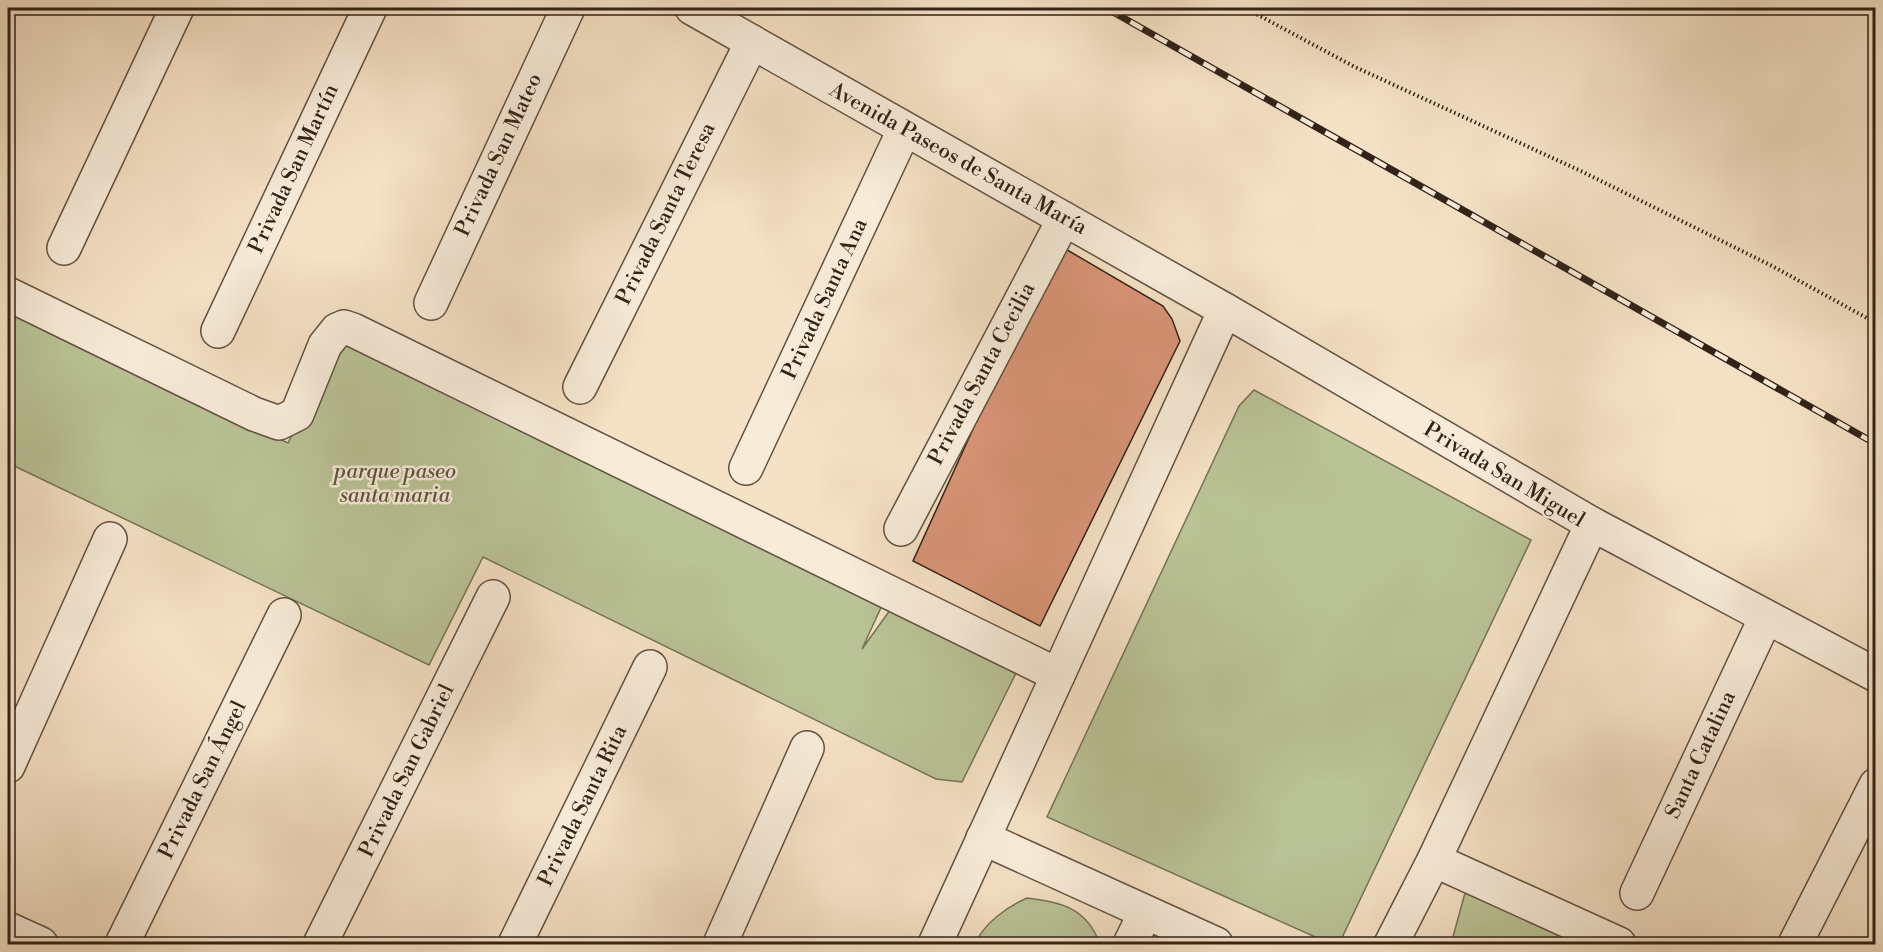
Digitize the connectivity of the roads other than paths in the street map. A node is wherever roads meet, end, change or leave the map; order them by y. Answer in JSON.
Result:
{"nodes":[{"id":1,"x":177,"y":8,"type":"edge"},
{"id":2,"x":370,"y":8,"type":"edge"},
{"id":3,"x":568,"y":8,"type":"edge"},
{"id":4,"x":692,"y":8,"type":"edge"},
{"id":5,"x":752,"y":42,"type":"junction"},
{"id":6,"x":904,"y":130,"type":"junction"},
{"id":7,"x":1064,"y":219,"type":"junction"},
{"id":8,"x":64,"y":248,"type":"dead end"},
{"id":9,"x":8,"y":294,"type":"edge"},
{"id":10,"x":430,"y":303,"type":"dead end"},
{"id":11,"x":1225,"y":310,"type":"junction"},
{"id":12,"x":218,"y":331,"type":"dead end"},
{"id":13,"x":580,"y":387,"type":"dead end"},
{"id":14,"x":746,"y":468,"type":"dead end"},
{"id":15,"x":1592,"y":525,"type":"junction"},
{"id":16,"x":900,"y":529,"type":"dead end"},
{"id":17,"x":110,"y":539,"type":"dead end"},
{"id":18,"x":493,"y":597,"type":"dead end"},
{"id":19,"x":284,"y":615,"type":"dead end"},
{"id":20,"x":1766,"y":617,"type":"junction"},
{"id":21,"x":650,"y":667,"type":"dead end"},
{"id":22,"x":1058,"y":675,"type":"junction"},
{"id":23,"x":1875,"y":675,"type":"edge"},
{"id":24,"x":807,"y":748,"type":"dead end"},
{"id":25,"x":8,"y":766,"type":"edge"},
{"id":26,"x":1875,"y":785,"type":"edge"},
{"id":27,"x":983,"y":838,"type":"junction"},
{"id":28,"x":1434,"y":861,"type":"junction"},
{"id":29,"x":1637,"y":893,"type":"dead end"},
{"id":30,"x":1145,"y":913,"type":"junction"},
{"id":31,"x":8,"y":929,"type":"edge"},
{"id":32,"x":1202,"y":942,"type":"edge"},
{"id":33,"x":41,"y":945,"type":"edge"},
{"id":34,"x":122,"y":945,"type":"edge"},
{"id":35,"x":320,"y":945,"type":"edge"},
{"id":36,"x":515,"y":945,"type":"edge"},
{"id":37,"x":720,"y":945,"type":"edge"},
{"id":38,"x":935,"y":945,"type":"edge"},
{"id":39,"x":1130,"y":945,"type":"edge"},
{"id":40,"x":1391,"y":945,"type":"edge"},
{"id":41,"x":1619,"y":945,"type":"edge"},
{"id":42,"x":1795,"y":945,"type":"edge"}],
"edges":[{"from":1,"to":8,"type":"street"},
{"from":2,"to":12,"type":"street","name":"Privada San Martín"},
{"from":3,"to":10,"type":"street","name":"Privada San Mateo"},
{"from":4,"to":5,"type":"street","name":"Avenida Paseos de Santa María"},
{"from":5,"to":6,"type":"street","name":"Avenida Paseos de Santa María"},
{"from":5,"to":13,"type":"street","name":"Privada Santa Teresa"},
{"from":6,"to":7,"type":"street","name":"Avenida Paseos de Santa María"},
{"from":6,"to":14,"type":"street","name":"Privada Santa Ana"},
{"from":7,"to":11,"type":"street","name":"Avenida Paseos de Santa María"},
{"from":7,"to":16,"type":"street","name":"Privada Santa Cecilia"},
{"from":9,"to":22,"type":"street"},
{"from":11,"to":15,"type":"street","name":"Privada San Miguel"},
{"from":11,"to":22,"type":"street"},
{"from":15,"to":20,"type":"street"},
{"from":15,"to":28,"type":"street","name":"Privada San Miguel"},
{"from":17,"to":25,"type":"street"},
{"from":18,"to":35,"type":"street","name":"Privada San Gabriel"},
{"from":19,"to":34,"type":"street","name":"Privada San Ángel"},
{"from":20,"to":23,"type":"street"},
{"from":20,"to":29,"type":"street","name":"Santa Catalina"},
{"from":21,"to":36,"type":"street","name":"Privada Santa Rita"},
{"from":22,"to":27,"type":"street"},
{"from":24,"to":37,"type":"street"},
{"from":26,"to":42,"type":"street"},
{"from":27,"to":30,"type":"street"},
{"from":27,"to":38,"type":"street"},
{"from":28,"to":40,"type":"street","name":"Privada San Miguel"},
{"from":28,"to":41,"type":"street"},
{"from":30,"to":32,"type":"street"},
{"from":30,"to":39,"type":"street"},
{"from":31,"to":33,"type":"street"}]}
